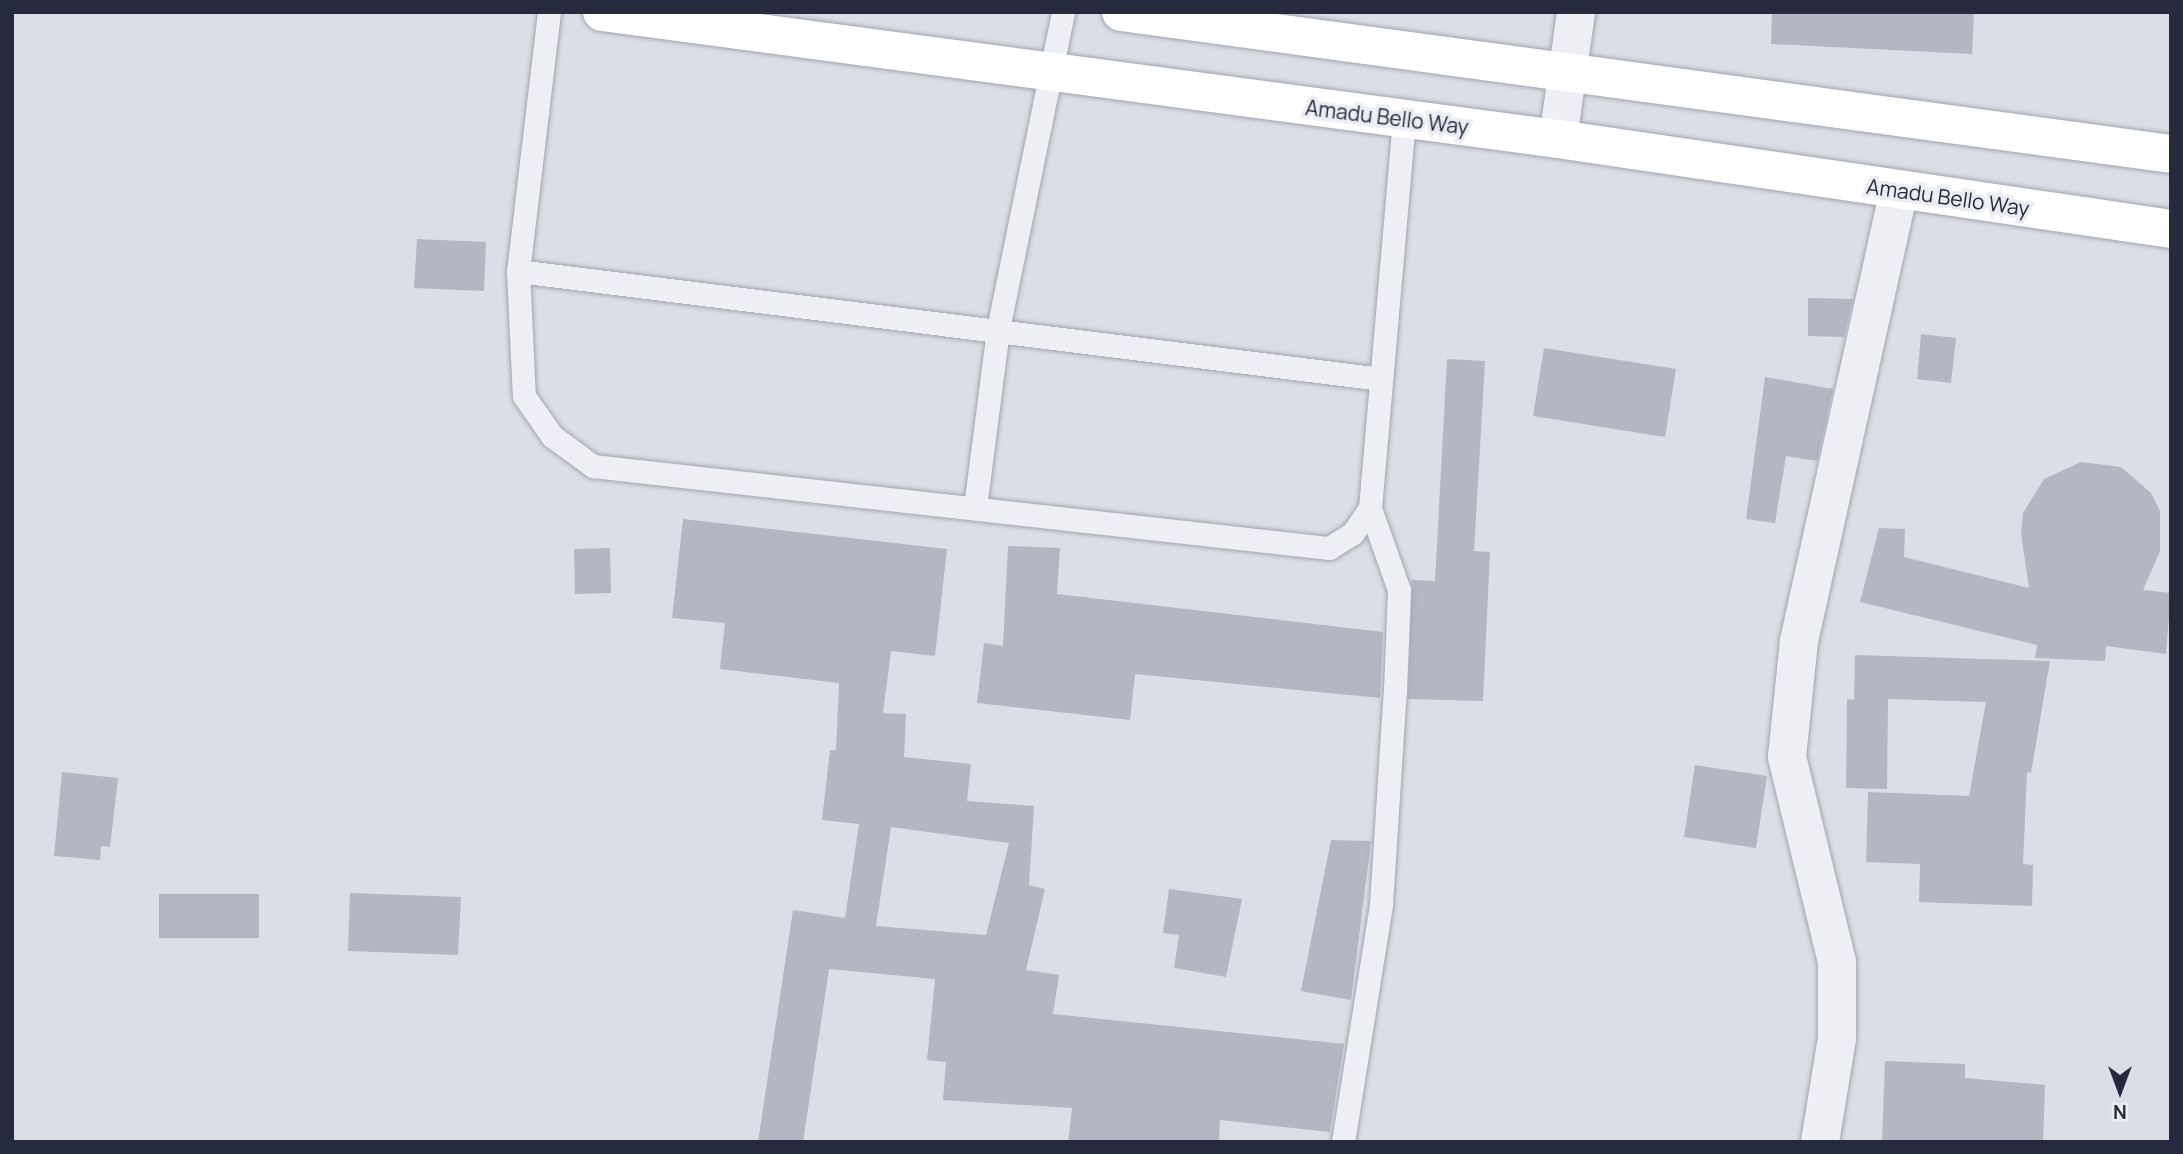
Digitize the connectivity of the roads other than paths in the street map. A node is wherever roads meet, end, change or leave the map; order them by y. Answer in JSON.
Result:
{"nodes":[{"id":1,"x":549,"y":12,"type":"edge"},
{"id":2,"x":602,"y":12,"type":"edge"},
{"id":3,"x":1063,"y":12,"type":"edge"},
{"id":4,"x":1121,"y":12,"type":"edge"},
{"id":5,"x":1576,"y":12,"type":"edge"},
{"id":6,"x":1568,"y":68,"type":"junction"},
{"id":7,"x":1048,"y":73,"type":"junction"},
{"id":8,"x":1404,"y":119,"type":"junction"},
{"id":9,"x":1558,"y":139,"type":"junction"},
{"id":10,"x":2171,"y":153,"type":"edge"},
{"id":11,"x":1899,"y":191,"type":"junction"},
{"id":12,"x":2171,"y":229,"type":"edge"},
{"id":13,"x":518,"y":271,"type":"junction"},
{"id":14,"x":998,"y":328,"type":"junction"},
{"id":15,"x":1381,"y":379,"type":"junction"},
{"id":16,"x":975,"y":507,"type":"junction"},
{"id":17,"x":1370,"y":508,"type":"junction"},
{"id":18,"x":1343,"y":1142,"type":"edge"},
{"id":19,"x":1820,"y":1142,"type":"edge"}],
"edges":[{"from":1,"to":13,"type":"lane"},
{"from":2,"to":7,"type":"main road","name":"Amadu Bello Way"},
{"from":3,"to":7,"type":"lane"},
{"from":4,"to":6,"type":"main road"},
{"from":5,"to":6,"type":"street"},
{"from":6,"to":9,"type":"street"},
{"from":6,"to":10,"type":"main road"},
{"from":7,"to":8,"type":"main road","name":"Amadu Bello Way"},
{"from":7,"to":14,"type":"lane"},
{"from":8,"to":9,"type":"main road","name":"Amadu Bello Way"},
{"from":8,"to":15,"type":"lane"},
{"from":9,"to":11,"type":"main road","name":"Amadu Bello Way"},
{"from":11,"to":12,"type":"main road","name":"Amadu Bello Way"},
{"from":11,"to":19,"type":"street"},
{"from":13,"to":14,"type":"lane"},
{"from":13,"to":16,"type":"lane"},
{"from":14,"to":15,"type":"lane"},
{"from":14,"to":16,"type":"lane"},
{"from":15,"to":17,"type":"lane"},
{"from":16,"to":17,"type":"lane"},
{"from":17,"to":18,"type":"lane"}]}
